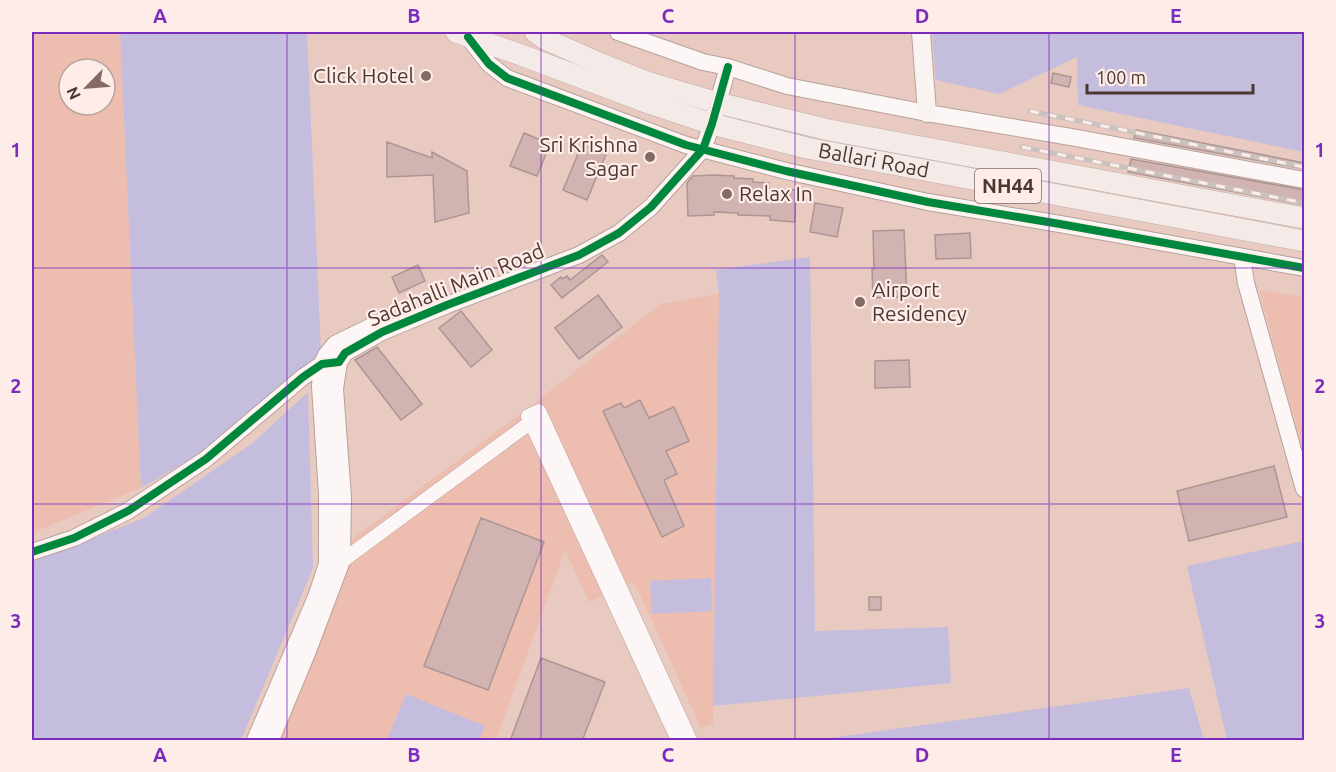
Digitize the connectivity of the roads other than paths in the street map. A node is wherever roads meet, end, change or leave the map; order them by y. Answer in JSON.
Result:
{"nodes":[{"id":1,"x":536,"y":32,"type":"edge"},
{"id":2,"x":618,"y":32,"type":"edge"},
{"id":3,"x":921,"y":32,"type":"edge"},
{"id":4,"x":462,"y":34,"type":"edge"},
{"id":5,"x":728,"y":67,"type":"junction"},
{"id":6,"x":718,"y":104,"type":"junction"},
{"id":7,"x":927,"y":113,"type":"junction"},
{"id":8,"x":712,"y":124,"type":"junction"},
{"id":9,"x":704,"y":149,"type":"junction"},
{"id":10,"x":1305,"y":180,"type":"edge"},
{"id":11,"x":1305,"y":218,"type":"edge"},
{"id":12,"x":1305,"y":241,"type":"edge"},
{"id":13,"x":1242,"y":256,"type":"junction"},
{"id":14,"x":1305,"y":268,"type":"edge"},
{"id":15,"x":330,"y":363,"type":"junction"},
{"id":16,"x":533,"y":416,"type":"junction"},
{"id":17,"x":1305,"y":489,"type":"edge"},
{"id":18,"x":32,"y":552,"type":"edge"},
{"id":19,"x":342,"y":561,"type":"junction"},
{"id":20,"x":314,"y":618,"type":"junction"},
{"id":21,"x":255,"y":741,"type":"edge"},
{"id":22,"x":271,"y":741,"type":"edge"},
{"id":23,"x":678,"y":741,"type":"edge"},
{"id":24,"x":690,"y":741,"type":"edge"}],
"edges":[{"from":1,"to":6,"type":"highway","name":"Ballari Road","number":"NH44"},
{"from":2,"to":5,"type":"street"},
{"from":3,"to":7,"type":"main road"},
{"from":4,"to":8,"type":"highway","name":"Ballari Road","number":"NH44"},
{"from":4,"to":9,"type":"street"},
{"from":5,"to":6,"type":"street"},
{"from":5,"to":7,"type":"street"},
{"from":6,"to":8,"type":"street"},
{"from":6,"to":11,"type":"highway","name":"Ballari Road","number":"NH44"},
{"from":7,"to":10,"type":"street"},
{"from":8,"to":9,"type":"street"},
{"from":8,"to":12,"type":"highway","name":"Ballari Road","number":"NH44"},
{"from":9,"to":13,"type":"street"},
{"from":9,"to":15,"type":"street","name":"Sadahalli Main Road"},
{"from":13,"to":14,"type":"street"},
{"from":13,"to":17,"type":"street"},
{"from":15,"to":18,"type":"street","name":"Sadahalli Main Road"},
{"from":15,"to":19,"type":"street"},
{"from":15,"to":20,"type":"street"},
{"from":16,"to":19,"type":"street"},
{"from":16,"to":23,"type":"street"},
{"from":16,"to":24,"type":"street"},
{"from":19,"to":20,"type":"street"},
{"from":20,"to":21,"type":"street"},
{"from":20,"to":22,"type":"street"}]}
